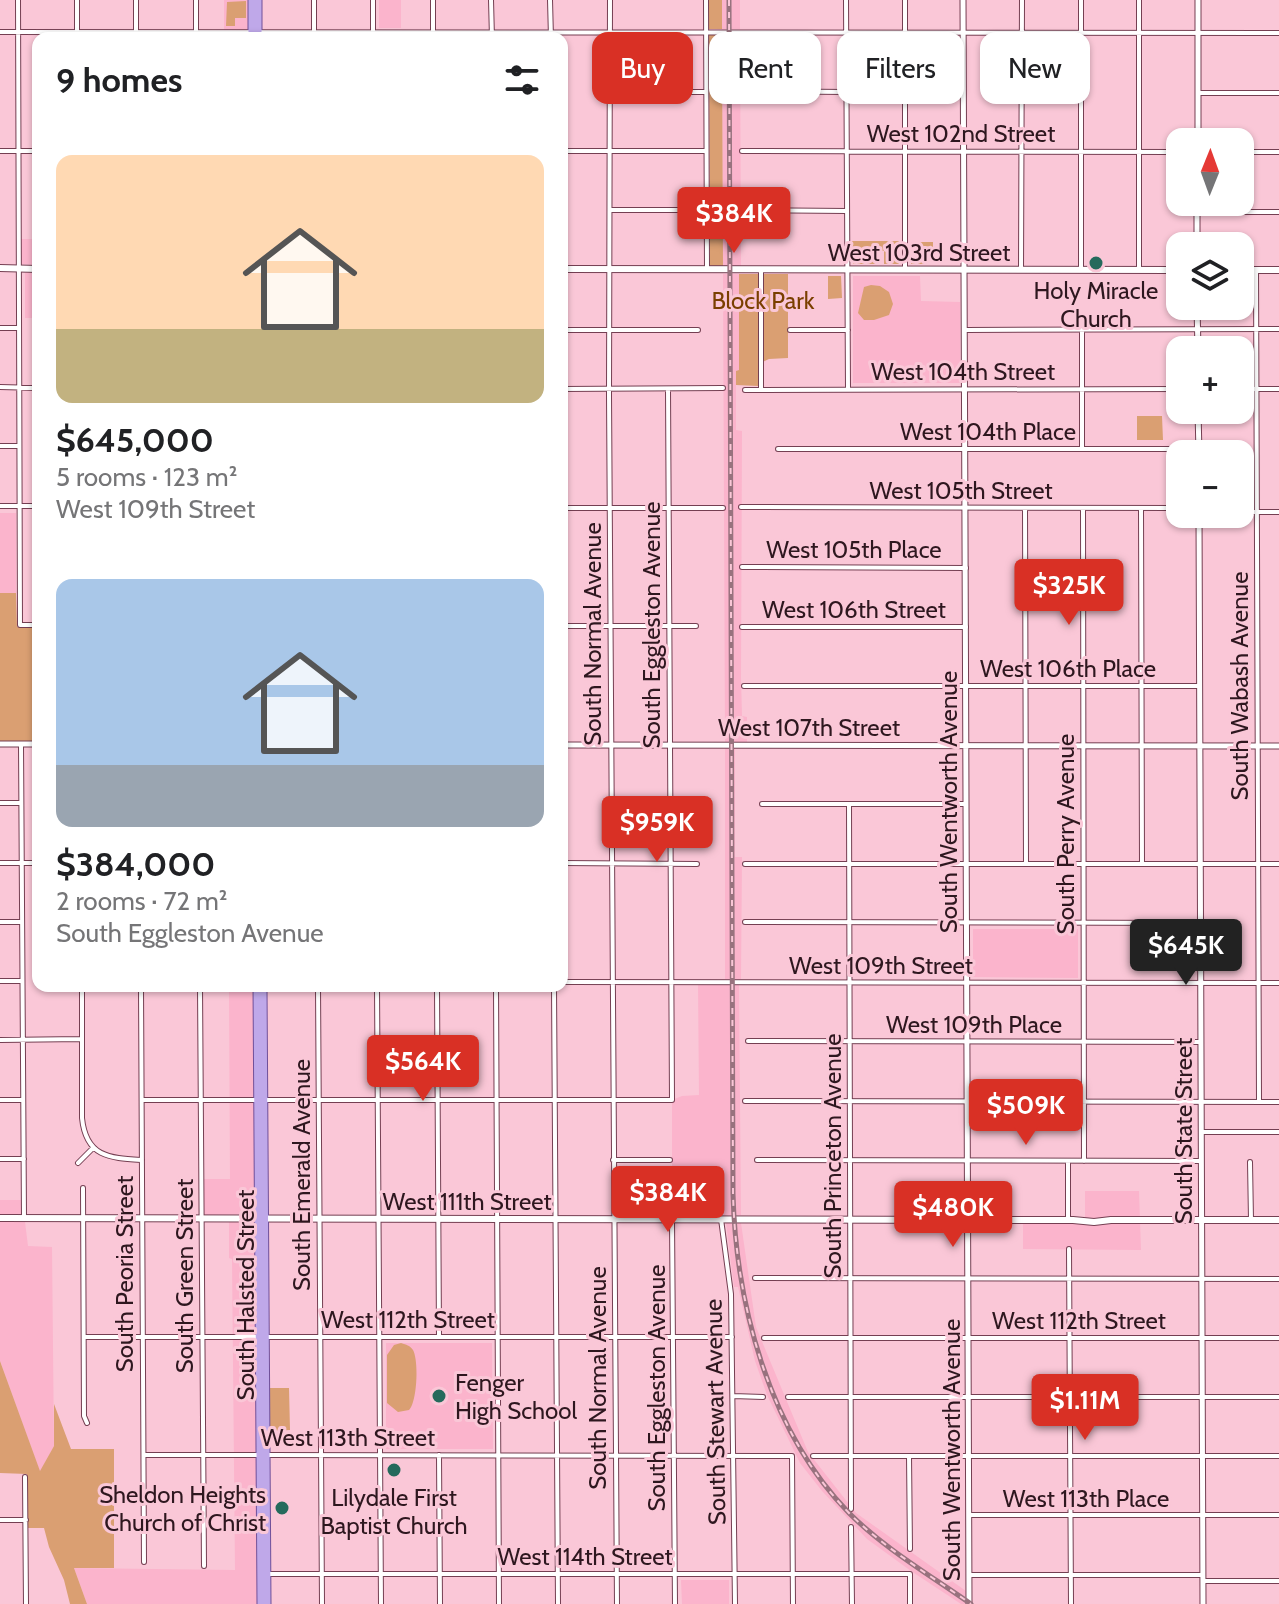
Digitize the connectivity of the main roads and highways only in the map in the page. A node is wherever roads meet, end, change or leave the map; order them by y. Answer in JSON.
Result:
{"nodes":[{"id":1,"x":255,"y":0,"type":"edge"},
{"id":2,"x":255,"y":32,"type":"edge"},
{"id":3,"x":0,"y":268,"type":"edge"},
{"id":4,"x":32,"y":269,"type":"edge"},
{"id":5,"x":568,"y":269,"type":"edge"},
{"id":6,"x":1166,"y":270,"type":"edge"},
{"id":7,"x":1254,"y":270,"type":"edge"},
{"id":8,"x":1279,"y":270,"type":"edge"},
{"id":9,"x":260,"y":992,"type":"edge"},
{"id":10,"x":0,"y":1218,"type":"edge"},
{"id":11,"x":261,"y":1219,"type":"junction"},
{"id":12,"x":1279,"y":1220,"type":"edge"},
{"id":13,"x":264,"y":1604,"type":"edge"}],
"edges":[{"from":1,"to":2,"type":"main road"},
{"from":3,"to":4,"type":"main road"},
{"from":5,"to":6,"type":"main road","name":"West 103rd Street"},
{"from":7,"to":8,"type":"main road"},
{"from":9,"to":11,"type":"main road","name":"South Halsted Street"},
{"from":10,"to":11,"type":"main road","name":"West 111th Street"},
{"from":11,"to":12,"type":"main road","name":"West 111th Street"},
{"from":11,"to":13,"type":"main road","name":"South Halsted Street"}]}
